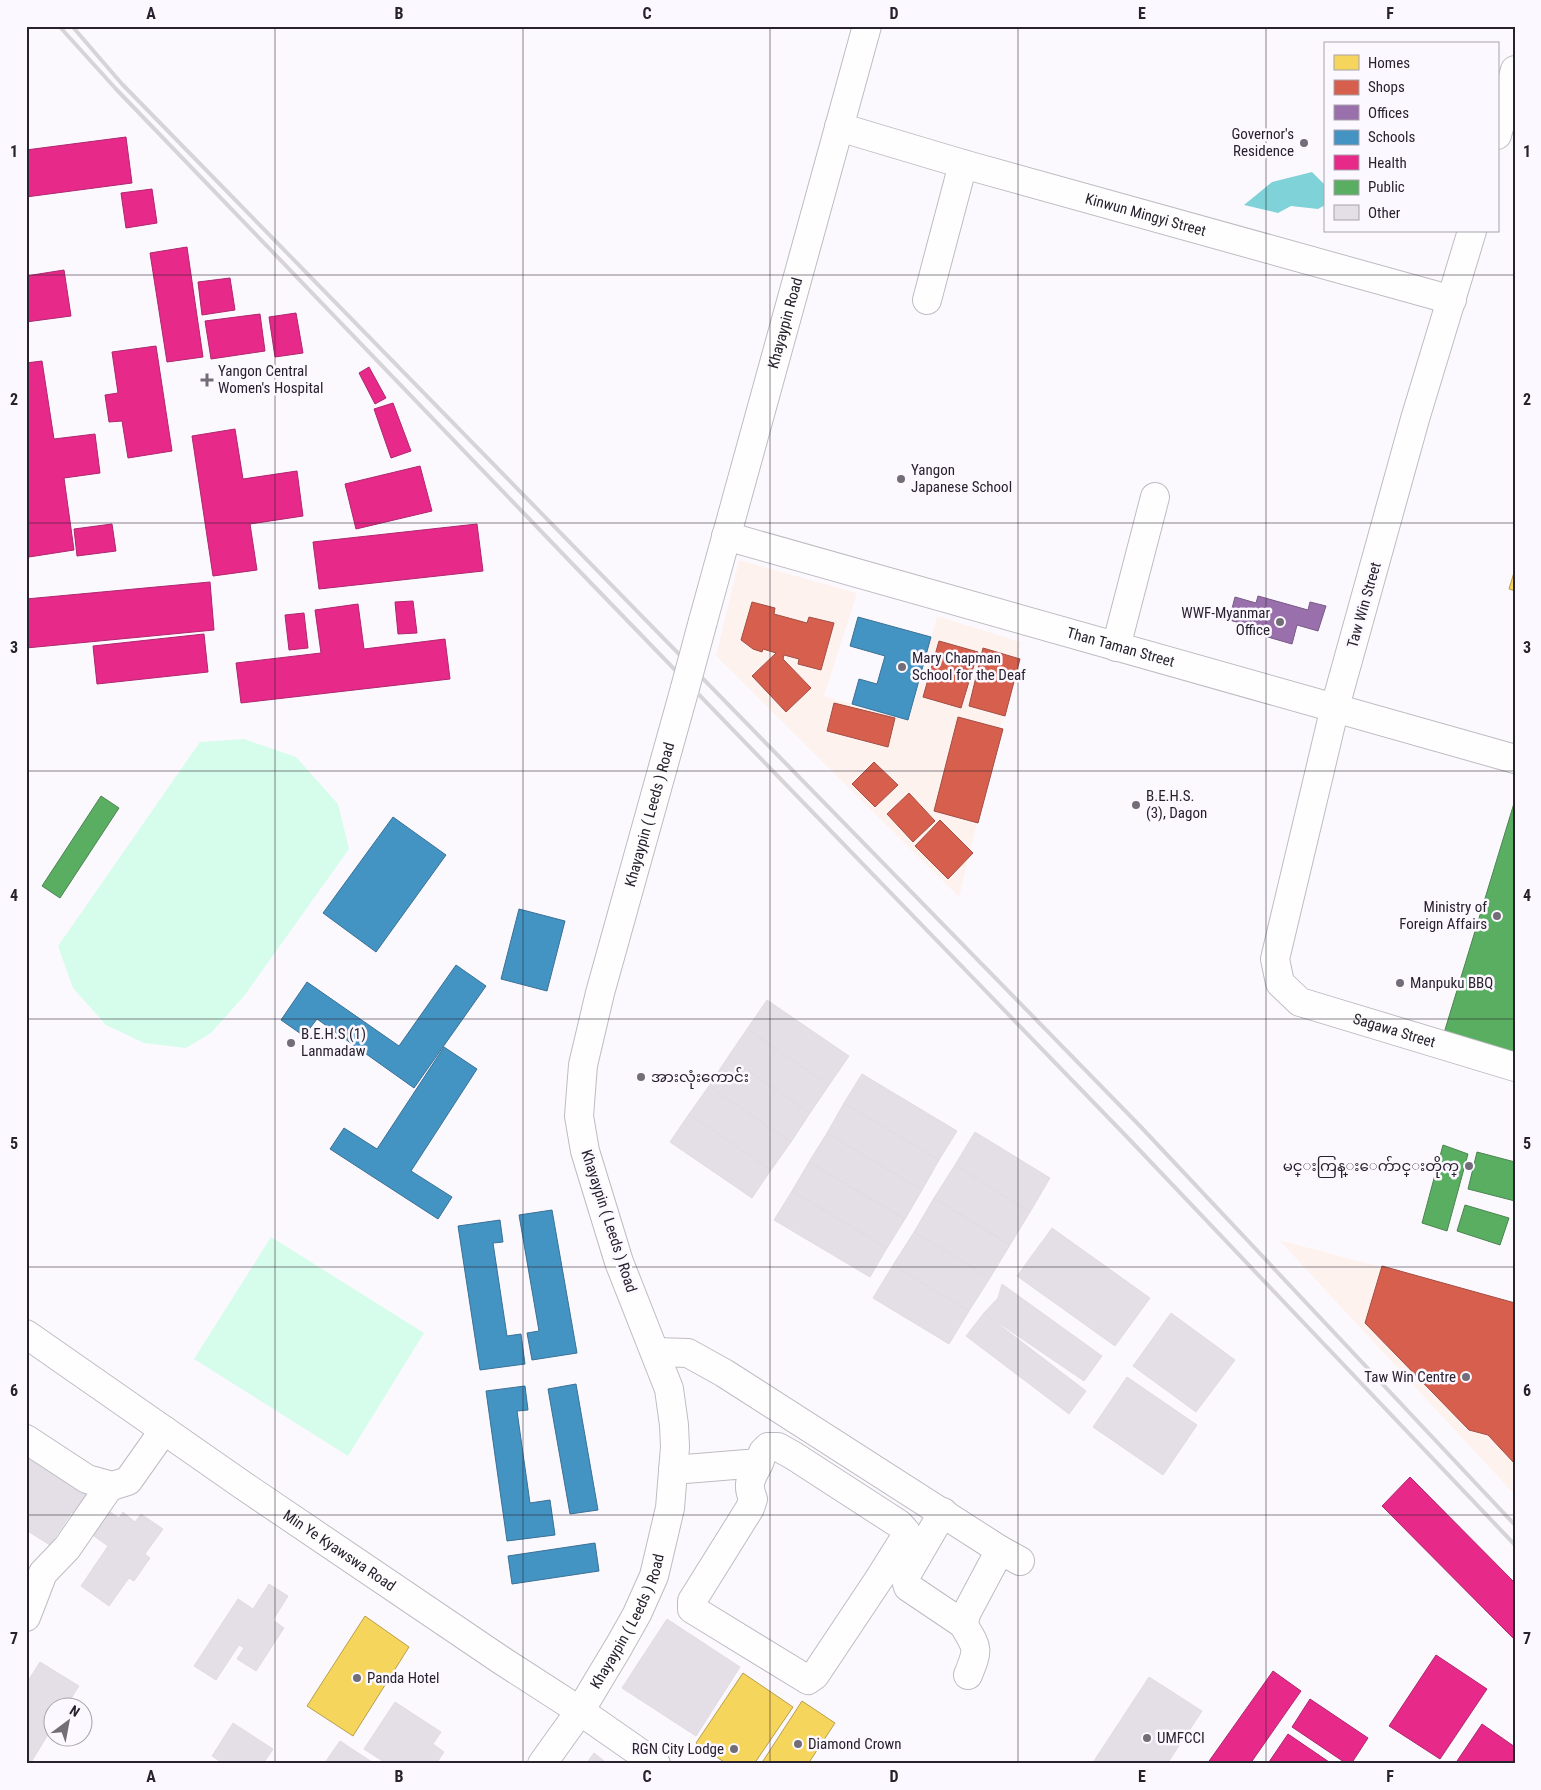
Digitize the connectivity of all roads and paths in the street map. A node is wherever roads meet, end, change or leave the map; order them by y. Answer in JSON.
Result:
{"nodes":[{"id":1,"x":867,"y":26,"type":"edge"},
{"id":2,"x":1515,"y":70,"type":"edge"},
{"id":3,"x":1510,"y":105,"type":"edge"},
{"id":4,"x":839,"y":127,"type":"junction"},
{"id":5,"x":1498,"y":133,"type":"edge"},
{"id":6,"x":963,"y":164,"type":"junction"},
{"id":7,"x":1472,"y":232,"type":"edge"},
{"id":8,"x":927,"y":300,"type":"dead end"},
{"id":9,"x":1452,"y":300,"type":"junction"},
{"id":10,"x":1155,"y":497,"type":"dead end"},
{"id":11,"x":726,"y":536,"type":"junction"},
{"id":12,"x":703,"y":621,"type":"joint"},
{"id":13,"x":1116,"y":647,"type":"junction"},
{"id":14,"x":1335,"y":707,"type":"junction"},
{"id":15,"x":1515,"y":760,"type":"edge"},
{"id":16,"x":1280,"y":983,"type":"joint"},
{"id":17,"x":1515,"y":1067,"type":"edge"},
{"id":18,"x":26,"y":1334,"type":"edge"},
{"id":19,"x":656,"y":1352,"type":"junction"},
{"id":20,"x":164,"y":1430,"type":"junction"},
{"id":21,"x":26,"y":1439,"type":"edge"},
{"id":22,"x":759,"y":1463,"type":"junction"},
{"id":23,"x":673,"y":1470,"type":"junction"},
{"id":24,"x":112,"y":1486,"type":"junction"},
{"id":25,"x":943,"y":1512,"type":"junction"},
{"id":26,"x":26,"y":1617,"type":"edge"},
{"id":27,"x":963,"y":1624,"type":"junction"},
{"id":28,"x":968,"y":1675,"type":"dead end"},
{"id":29,"x":580,"y":1710,"type":"junction"},
{"id":30,"x":542,"y":1764,"type":"edge"},
{"id":31,"x":656,"y":1764,"type":"edge"}],
"edges":[{"from":1,"to":4,"type":"street","name":"Khayaypin Road"},
{"from":2,"to":3,"type":"street"},
{"from":3,"to":5,"type":"street"},
{"from":4,"to":6,"type":"street","name":"Kinwun Mingyi Street"},
{"from":4,"to":11,"type":"street","name":"Khayaypin Road"},
{"from":6,"to":8,"type":"street"},
{"from":6,"to":9,"type":"street","name":"Kinwun Mingyi Street"},
{"from":7,"to":9,"type":"street","name":"Taw Win Street"},
{"from":9,"to":14,"type":"street","name":"Taw Win Street"},
{"from":10,"to":13,"type":"street"},
{"from":11,"to":12,"type":"street","name":"Khayaypin Road"},
{"from":11,"to":13,"type":"street","name":"Than Taman Street"},
{"from":12,"to":19,"type":"street","name":"Khayaypin ( Leeds ) Road","bridge":true},
{"from":13,"to":14,"type":"street","name":"Than Taman Street"},
{"from":14,"to":15,"type":"street","name":"Than Taman Street"},
{"from":14,"to":16,"type":"street","name":"Taw Win Street"},
{"from":16,"to":17,"type":"street","name":"Sagawa Street"},
{"from":18,"to":20,"type":"street","name":"Min Ye Kyawswa Road"},
{"from":19,"to":23,"type":"street","name":"Khayaypin ( Leeds ) Road"},
{"from":19,"to":25,"type":"street"},
{"from":20,"to":24,"type":"street"},
{"from":20,"to":29,"type":"street","name":"Min Ye Kyawswa Road"},
{"from":21,"to":24,"type":"street"},
{"from":22,"to":22,"type":"street"},
{"from":22,"to":23,"type":"street"},
{"from":23,"to":29,"type":"street","name":"Khayaypin ( Leeds ) Road"},
{"from":24,"to":26,"type":"street"},
{"from":25,"to":27,"type":"street"},
{"from":25,"to":27,"type":"street"},
{"from":27,"to":28,"type":"street"},
{"from":29,"to":30,"type":"street","name":"Khayaypin ( Leeds ) Road"},
{"from":29,"to":31,"type":"street","name":"Min Ye Kyawswa Road"}]}
